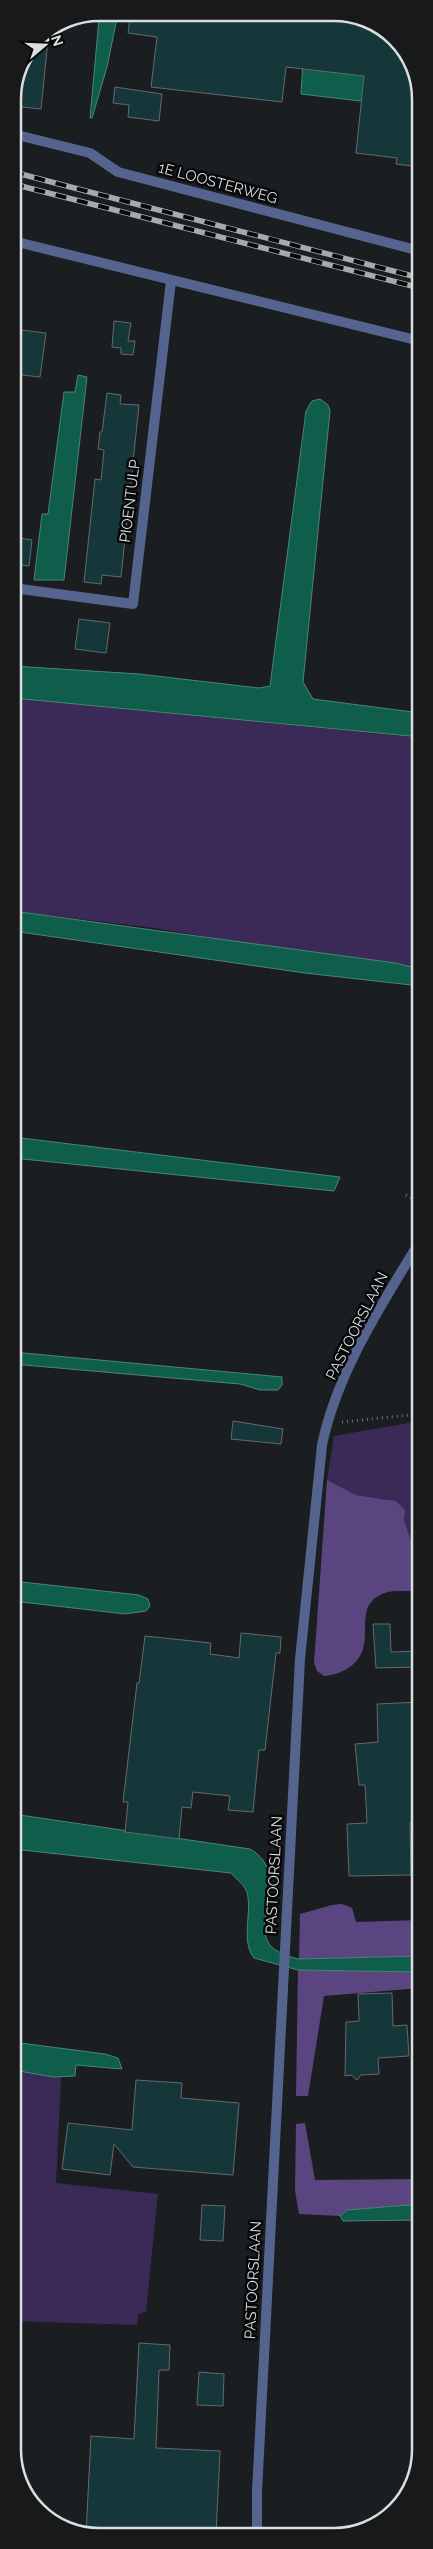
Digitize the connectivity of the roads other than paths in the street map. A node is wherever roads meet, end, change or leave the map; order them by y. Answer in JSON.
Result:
{"nodes":[{"id":1,"x":21,"y":136,"type":"edge"},
{"id":2,"x":21,"y":243,"type":"edge"},
{"id":3,"x":412,"y":249,"type":"edge"},
{"id":4,"x":171,"y":281,"type":"junction"},
{"id":5,"x":412,"y":339,"type":"edge"},
{"id":6,"x":21,"y":589,"type":"edge"},
{"id":7,"x":412,"y":1255,"type":"edge"},
{"id":8,"x":257,"y":2528,"type":"edge"}],
"edges":[{"from":1,"to":3,"type":"street","name":"1E LOOSTERWEG"},
{"from":2,"to":4,"type":"street"},
{"from":4,"to":5,"type":"street"},
{"from":4,"to":6,"type":"street","name":"PIOENTULP"},
{"from":7,"to":8,"type":"street","name":"PASTOORSLAAN"}]}
